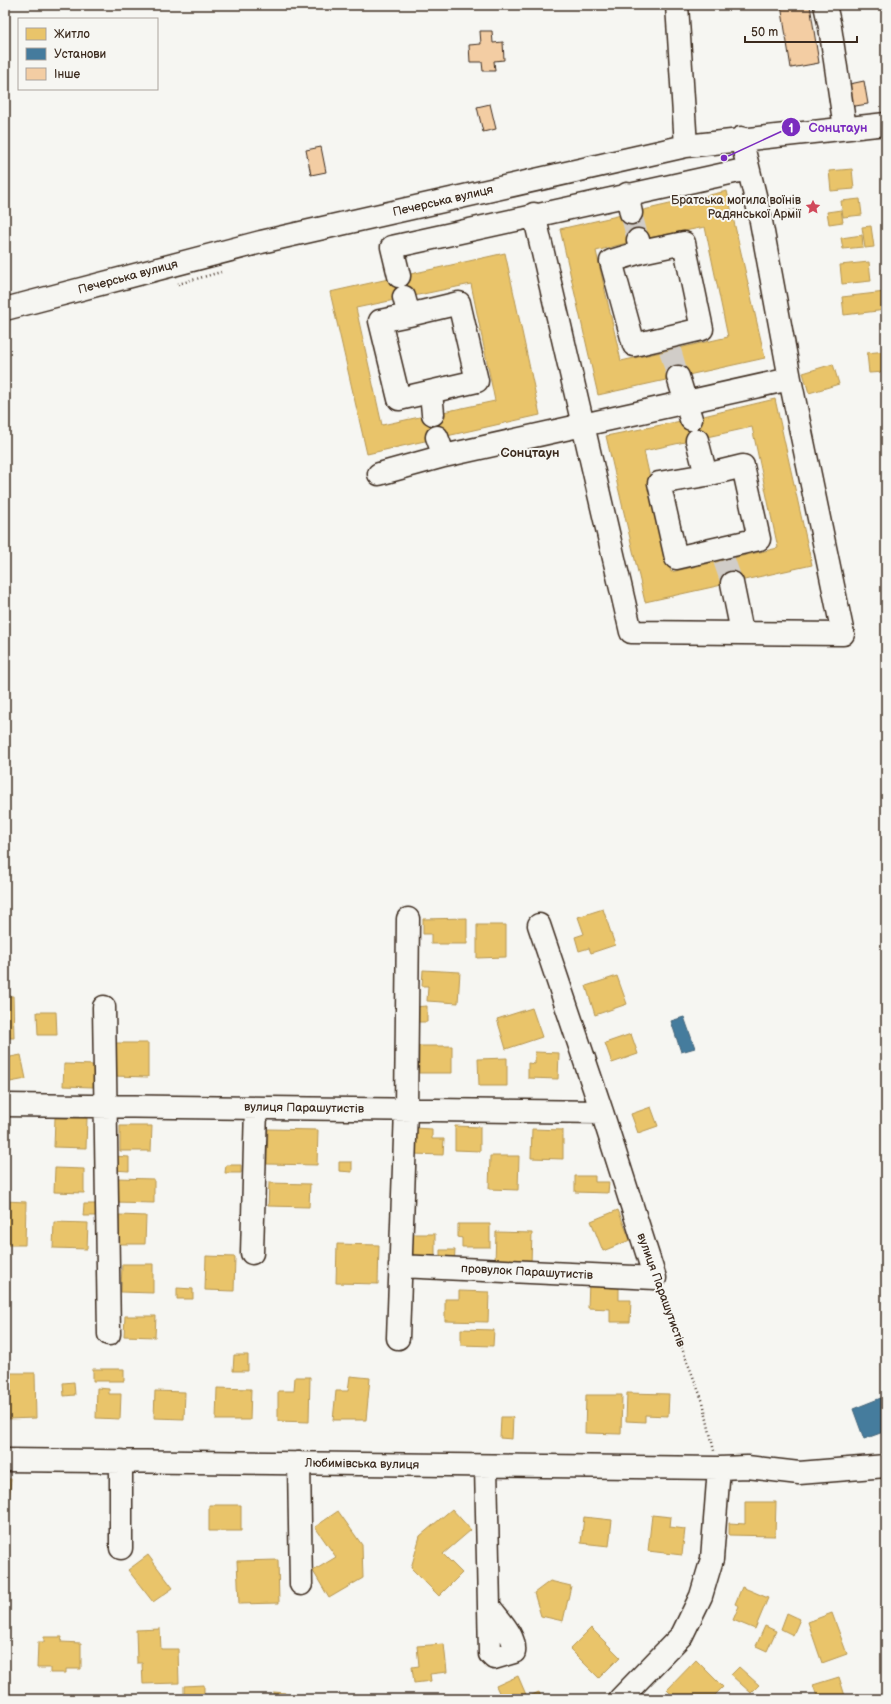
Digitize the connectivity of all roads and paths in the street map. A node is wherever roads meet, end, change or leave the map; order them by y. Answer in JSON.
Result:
{"nodes":[{"id":1,"x":677,"y":5,"type":"edge"},
{"id":2,"x":825,"y":5,"type":"edge"},
{"id":3,"x":886,"y":124,"type":"edge"},
{"id":4,"x":845,"y":128,"type":"junction"},
{"id":5,"x":741,"y":138,"type":"junction"},
{"id":6,"x":686,"y":146,"type":"junction"},
{"id":7,"x":748,"y":169,"type":"junction"},
{"id":8,"x":801,"y":210,"type":"dead end"},
{"id":9,"x":534,"y":214,"type":"junction"},
{"id":10,"x":760,"y":216,"type":"junction"},
{"id":11,"x":398,"y":276,"type":"dead end"},
{"id":12,"x":5,"y":309,"type":"edge"},
{"id":13,"x":669,"y":344,"type":"joint"},
{"id":14,"x":678,"y":377,"type":"tunnel mouth"},
{"id":15,"x":790,"y":379,"type":"junction"},
{"id":16,"x":431,"y":392,"type":"junction"},
{"id":17,"x":688,"y":412,"type":"junction"},
{"id":18,"x":433,"y":414,"type":"dead end"},
{"id":19,"x":583,"y":425,"type":"junction"},
{"id":20,"x":697,"y":440,"type":"dead end"},
{"id":21,"x":379,"y":474,"type":"dead end"},
{"id":22,"x":706,"y":475,"type":"junction"},
{"id":23,"x":732,"y":583,"type":"tunnel mouth"},
{"id":24,"x":742,"y":632,"type":"junction"},
{"id":25,"x":408,"y":919,"type":"dead end"},
{"id":26,"x":539,"y":925,"type":"dead end"},
{"id":27,"x":104,"y":1007,"type":"dead end"},
{"id":28,"x":5,"y":1104,"type":"edge"},
{"id":29,"x":106,"y":1106,"type":"junction"},
{"id":30,"x":256,"y":1108,"type":"junction"},
{"id":31,"x":406,"y":1110,"type":"junction"},
{"id":32,"x":602,"y":1112,"type":"junction"},
{"id":33,"x":252,"y":1253,"type":"dead end"},
{"id":34,"x":400,"y":1266,"type":"junction"},
{"id":35,"x":655,"y":1278,"type":"junction"},
{"id":36,"x":109,"y":1334,"type":"dead end"},
{"id":37,"x":398,"y":1338,"type":"dead end"},
{"id":38,"x":5,"y":1460,"type":"edge"},
{"id":39,"x":121,"y":1461,"type":"junction"},
{"id":40,"x":299,"y":1463,"type":"junction"},
{"id":41,"x":486,"y":1466,"type":"junction"},
{"id":42,"x":886,"y":1466,"type":"edge"},
{"id":43,"x":719,"y":1468,"type":"junction"},
{"id":44,"x":121,"y":1548,"type":"dead end"},
{"id":45,"x":301,"y":1584,"type":"dead end"},
{"id":46,"x":489,"y":1606,"type":"dead end"},
{"id":47,"x":620,"y":1699,"type":"edge"}],
"edges":[{"from":1,"to":6,"type":"street"},
{"from":2,"to":4,"type":"street"},
{"from":3,"to":4,"type":"street","name":"Печерська вулиця"},
{"from":4,"to":5,"type":"street","name":"Печерська вулиця"},
{"from":5,"to":6,"type":"street","name":"Печерська вулиця"},
{"from":5,"to":7,"type":"street"},
{"from":6,"to":12,"type":"street","name":"Печерська вулиця"},
{"from":7,"to":9,"type":"street"},
{"from":7,"to":10,"type":"street"},
{"from":8,"to":10,"type":"path"},
{"from":9,"to":11,"type":"street"},
{"from":9,"to":19,"type":"street"},
{"from":10,"to":15,"type":"street"},
{"from":13,"to":13,"type":"street"},
{"from":14,"to":17,"type":"street"},
{"from":15,"to":17,"type":"street"},
{"from":15,"to":24,"type":"street"},
{"from":16,"to":16,"type":"street"},
{"from":16,"to":18,"type":"street"},
{"from":17,"to":19,"type":"street"},
{"from":19,"to":21,"type":"street"},
{"from":19,"to":24,"type":"street"},
{"from":20,"to":22,"type":"street"},
{"from":22,"to":22,"type":"street"},
{"from":23,"to":24,"type":"street"},
{"from":25,"to":31,"type":"street"},
{"from":26,"to":32,"type":"street","name":"вулиця Парашутистів"},
{"from":27,"to":29,"type":"street"},
{"from":28,"to":29,"type":"street","name":"вулиця Парашутистів"},
{"from":29,"to":30,"type":"street","name":"вулиця Парашутистів"},
{"from":29,"to":36,"type":"street"},
{"from":30,"to":31,"type":"street","name":"вулиця Парашутистів"},
{"from":30,"to":33,"type":"street"},
{"from":31,"to":32,"type":"street","name":"вулиця Парашутистів"},
{"from":31,"to":34,"type":"street"},
{"from":32,"to":35,"type":"street","name":"вулиця Парашутистів"},
{"from":34,"to":35,"type":"street","name":"провулок Парашутистів"},
{"from":34,"to":37,"type":"street"},
{"from":35,"to":43,"type":"path","name":"вулиця Парашутистів"},
{"from":38,"to":39,"type":"street","name":"Любимівська вулиця"},
{"from":39,"to":40,"type":"street","name":"Любимівська вулиця"},
{"from":39,"to":44,"type":"street"},
{"from":40,"to":41,"type":"street","name":"Любимівська вулиця"},
{"from":40,"to":45,"type":"street"},
{"from":41,"to":43,"type":"street","name":"Любимівська вулиця"},
{"from":41,"to":46,"type":"street"},
{"from":42,"to":43,"type":"street","name":"Любимівська вулиця"},
{"from":43,"to":47,"type":"street"}]}
